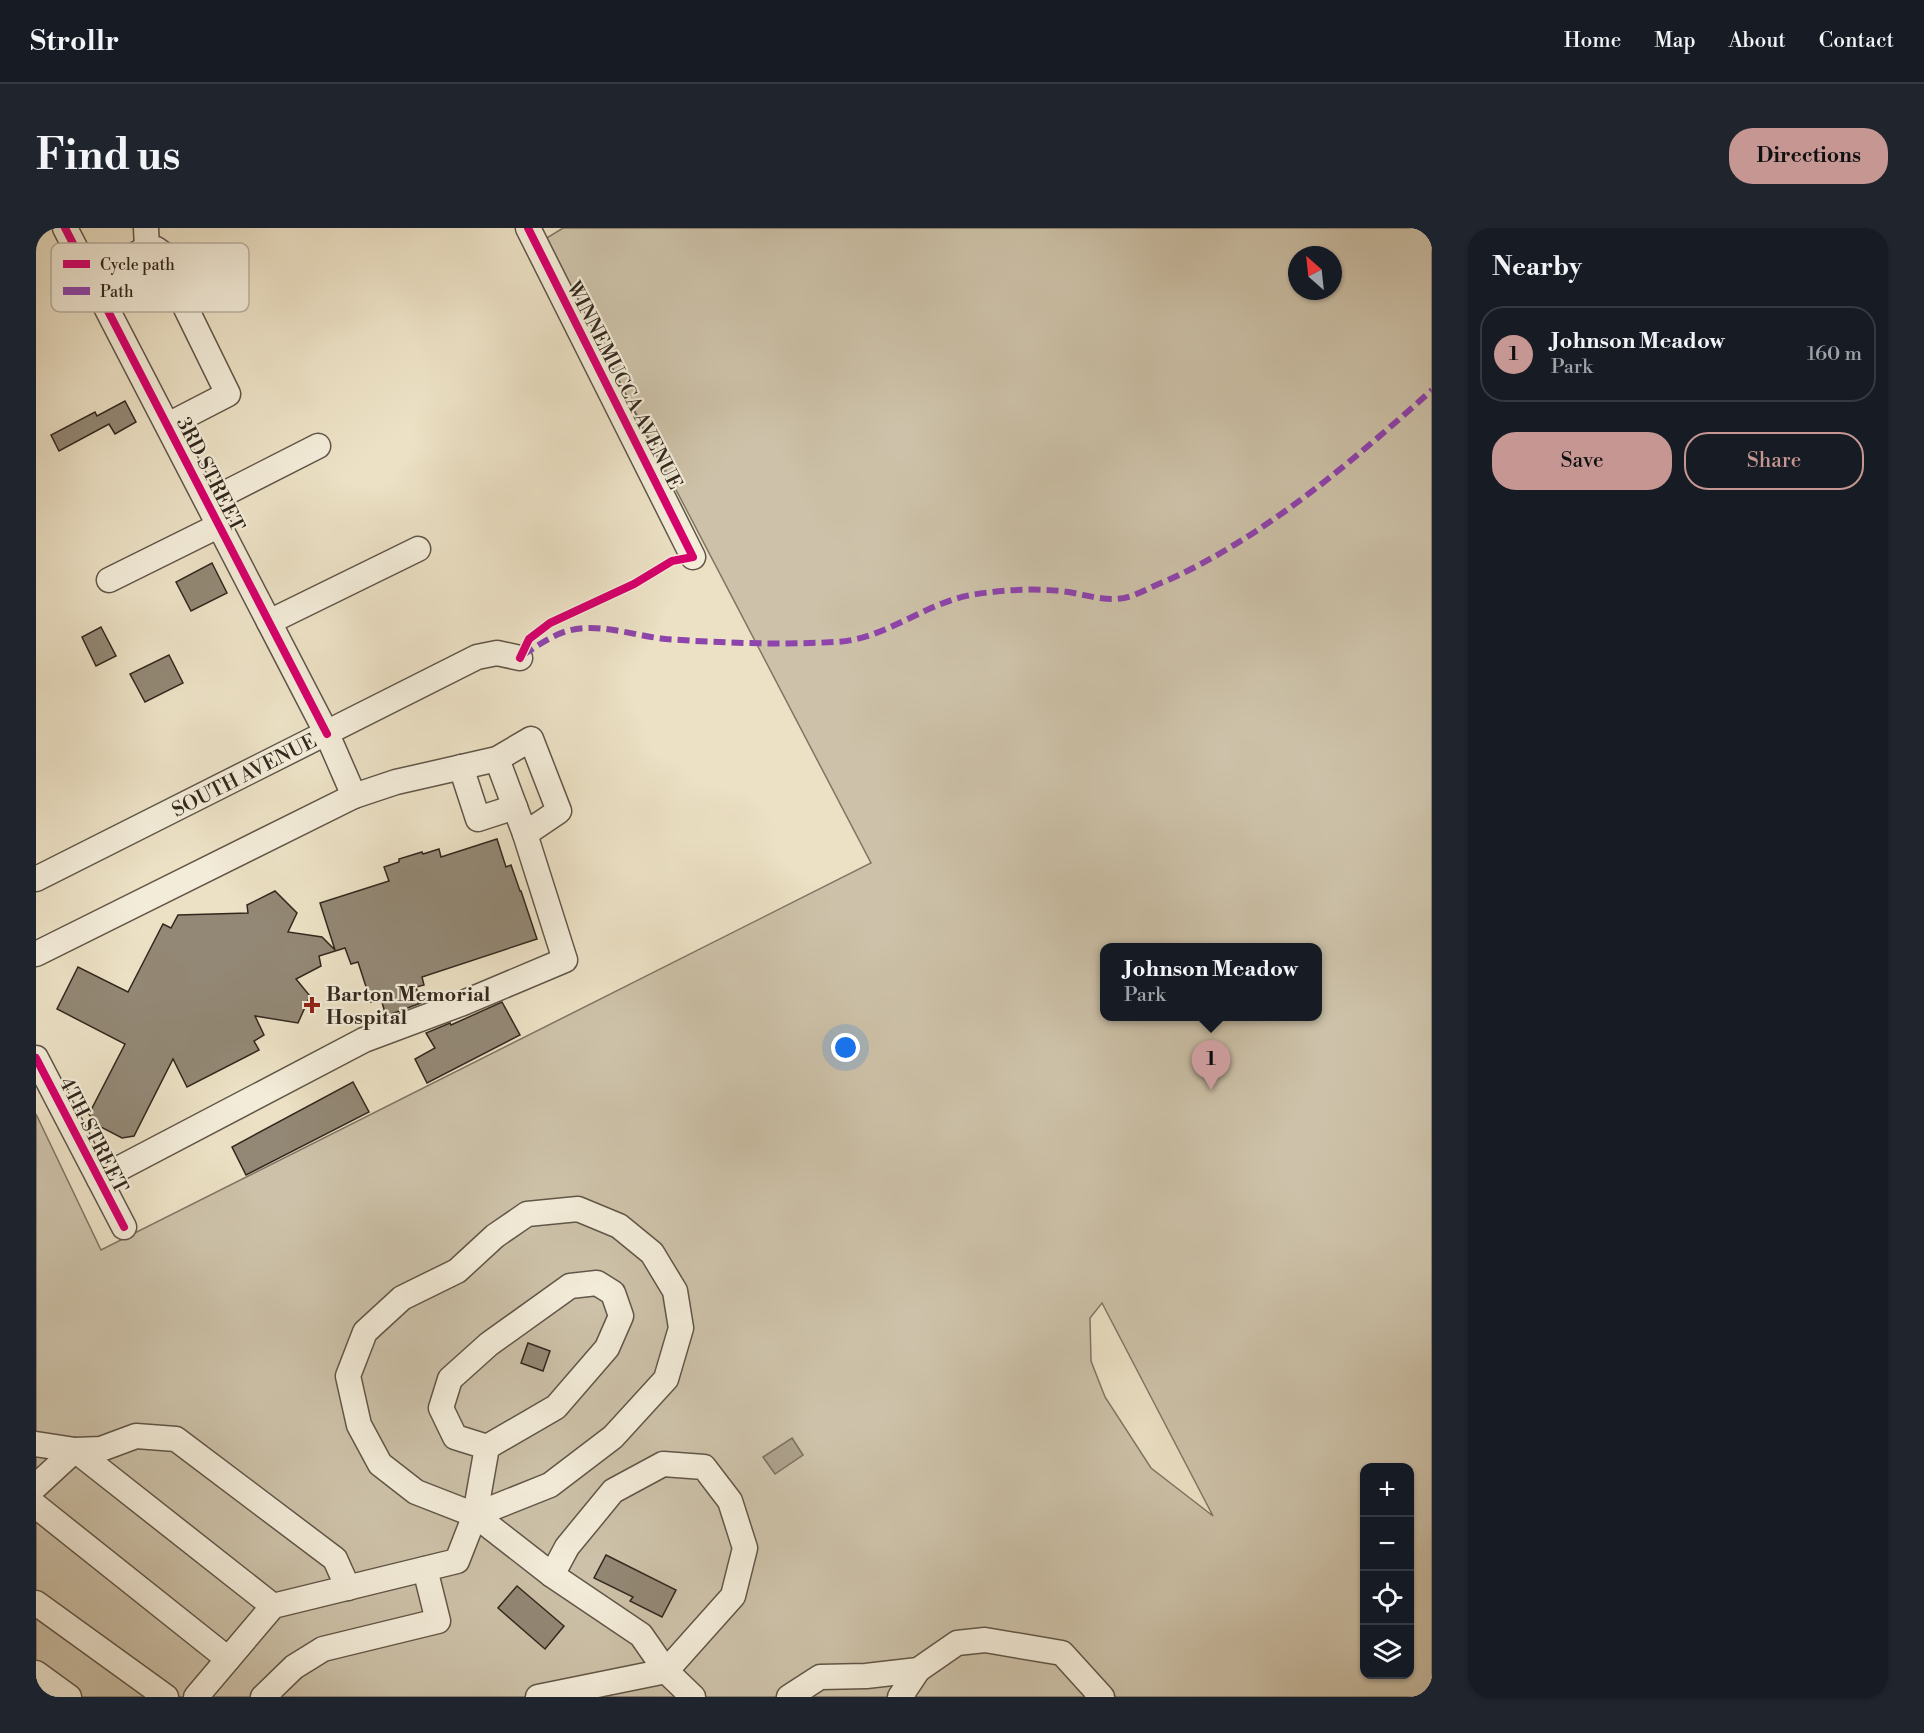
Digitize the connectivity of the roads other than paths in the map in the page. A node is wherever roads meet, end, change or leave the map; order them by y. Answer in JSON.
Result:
{"nodes":[{"id":1,"x":65,"y":228,"type":"edge"},
{"id":2,"x":528,"y":228,"type":"edge"},
{"id":3,"x":73,"y":243,"type":"edge"},
{"id":4,"x":109,"y":312,"type":"edge"},
{"id":5,"x":188,"y":312,"type":"edge"},
{"id":6,"x":168,"y":425,"type":"junction"},
{"id":7,"x":318,"y":446,"type":"dead end"},
{"id":8,"x":208,"y":502,"type":"junction"},
{"id":9,"x":219,"y":526,"type":"junction"},
{"id":10,"x":418,"y":549,"type":"dead end"},
{"id":11,"x":693,"y":557,"type":"dead end"},
{"id":12,"x":109,"y":580,"type":"dead end"},
{"id":13,"x":269,"y":622,"type":"junction"},
{"id":14,"x":520,"y":657,"type":"dead end"},
{"id":15,"x":327,"y":734,"type":"junction"},
{"id":16,"x":497,"y":759,"type":"junction"},
{"id":17,"x":461,"y":767,"type":"junction"},
{"id":18,"x":354,"y":796,"type":"junction"},
{"id":19,"x":515,"y":807,"type":"junction"},
{"id":20,"x":525,"y":834,"type":"junction"},
{"id":21,"x":36,"y":879,"type":"edge"},
{"id":22,"x":36,"y":954,"type":"edge"},
{"id":23,"x":36,"y":1058,"type":"edge"},
{"id":24,"x":99,"y":1179,"type":"junction"},
{"id":25,"x":124,"y":1227,"type":"dead end"},
{"id":26,"x":36,"y":1444,"type":"edge"},
{"id":27,"x":487,"y":1447,"type":"junction"},
{"id":28,"x":75,"y":1450,"type":"junction"},
{"id":29,"x":36,"y":1486,"type":"edge"},
{"id":30,"x":36,"y":1506,"type":"edge"},
{"id":31,"x":475,"y":1515,"type":"junction"},
{"id":32,"x":425,"y":1569,"type":"junction"},
{"id":33,"x":552,"y":1575,"type":"junction"},
{"id":34,"x":348,"y":1588,"type":"junction"},
{"id":35,"x":36,"y":1603,"type":"edge"},
{"id":36,"x":273,"y":1606,"type":"junction"},
{"id":37,"x":228,"y":1659,"type":"junction"},
{"id":38,"x":918,"y":1670,"type":"junction"},
{"id":39,"x":666,"y":1671,"type":"junction"},
{"id":40,"x":36,"y":1673,"type":"edge"},
{"id":41,"x":69,"y":1697,"type":"edge"},
{"id":42,"x":166,"y":1697,"type":"edge"},
{"id":43,"x":196,"y":1697,"type":"edge"},
{"id":44,"x":263,"y":1697,"type":"edge"},
{"id":45,"x":538,"y":1697,"type":"edge"},
{"id":46,"x":693,"y":1697,"type":"edge"},
{"id":47,"x":789,"y":1697,"type":"edge"},
{"id":48,"x":900,"y":1697,"type":"edge"},
{"id":49,"x":1102,"y":1697,"type":"edge"}],
"edges":[{"from":1,"to":3,"type":"street","name":"3RD STREET"},
{"from":2,"to":11,"type":"street","name":"WINNEMUCCA AVENUE"},
{"from":4,"to":6,"type":"street","name":"3RD STREET"},
{"from":5,"to":6,"type":"street"},
{"from":6,"to":8,"type":"street","name":"3RD STREET"},
{"from":7,"to":8,"type":"street"},
{"from":8,"to":9,"type":"street","name":"3RD STREET"},
{"from":9,"to":12,"type":"street"},
{"from":9,"to":13,"type":"street","name":"3RD STREET"},
{"from":10,"to":13,"type":"street"},
{"from":13,"to":15,"type":"street","name":"3RD STREET"},
{"from":14,"to":15,"type":"street","name":"SOUTH AVENUE"},
{"from":15,"to":18,"type":"street","name":"3RD STREET"},
{"from":15,"to":21,"type":"street","name":"SOUTH AVENUE"},
{"from":16,"to":17,"type":"street"},
{"from":16,"to":19,"type":"street"},
{"from":16,"to":20,"type":"street"},
{"from":17,"to":18,"type":"street"},
{"from":17,"to":19,"type":"street"},
{"from":18,"to":22,"type":"street"},
{"from":19,"to":20,"type":"street"},
{"from":20,"to":24,"type":"street"},
{"from":23,"to":24,"type":"street","name":"4TH STREET"},
{"from":24,"to":25,"type":"street","name":"4TH STREET"},
{"from":26,"to":28,"type":"street"},
{"from":27,"to":27,"type":"street"},
{"from":27,"to":31,"type":"street"},
{"from":28,"to":29,"type":"street"},
{"from":28,"to":34,"type":"street"},
{"from":28,"to":36,"type":"street"},
{"from":30,"to":37,"type":"street"},
{"from":31,"to":31,"type":"street"},
{"from":31,"to":32,"type":"street"},
{"from":31,"to":33,"type":"street"},
{"from":32,"to":34,"type":"street"},
{"from":32,"to":44,"type":"street"},
{"from":33,"to":39,"type":"street"},
{"from":33,"to":39,"type":"street"},
{"from":34,"to":36,"type":"street"},
{"from":35,"to":42,"type":"street"},
{"from":36,"to":37,"type":"street"},
{"from":37,"to":43,"type":"street"},
{"from":38,"to":47,"type":"street"},
{"from":38,"to":48,"type":"street"},
{"from":38,"to":49,"type":"street"},
{"from":39,"to":45,"type":"street"},
{"from":39,"to":46,"type":"street"},
{"from":40,"to":41,"type":"street"}]}
